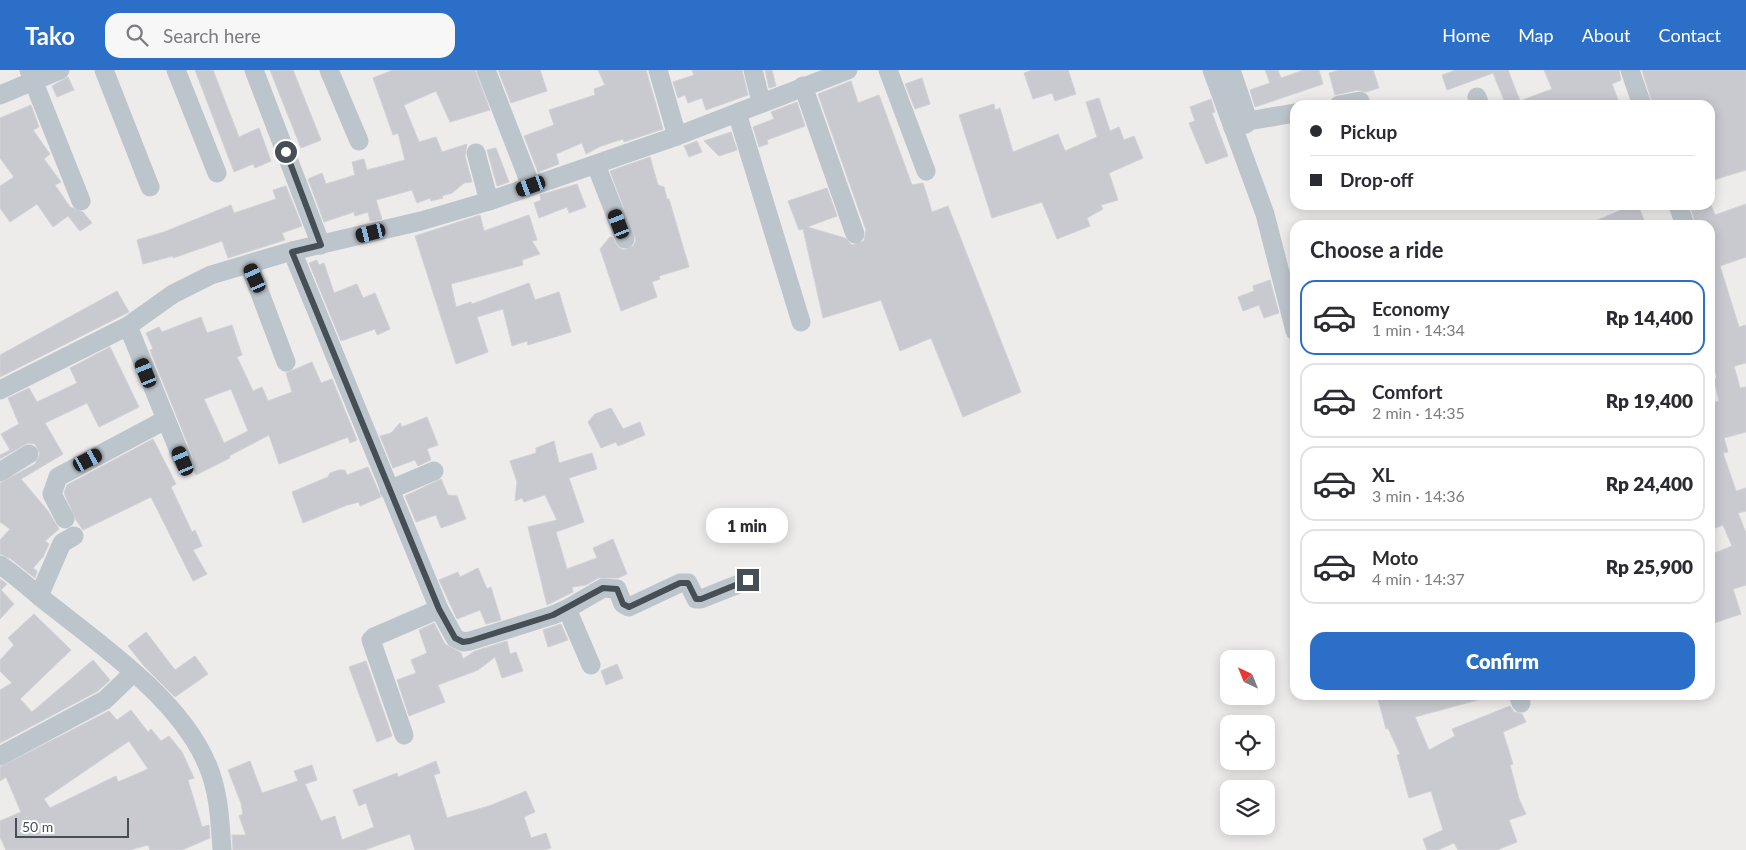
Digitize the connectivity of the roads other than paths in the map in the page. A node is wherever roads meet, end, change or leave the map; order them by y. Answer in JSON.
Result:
{"nodes":[{"id":1,"x":60,"y":70,"type":"edge"},
{"id":2,"x":104,"y":70,"type":"edge"},
{"id":3,"x":176,"y":70,"type":"edge"},
{"id":4,"x":254,"y":70,"type":"edge"},
{"id":5,"x":330,"y":70,"type":"edge"},
{"id":6,"x":486,"y":70,"type":"edge"},
{"id":7,"x":753,"y":70,"type":"edge"},
{"id":8,"x":848,"y":70,"type":"edge"},
{"id":9,"x":888,"y":70,"type":"edge"},
{"id":10,"x":1212,"y":70,"type":"edge"},
{"id":11,"x":1231,"y":70,"type":"edge"},
{"id":12,"x":1630,"y":70,"type":"edge"},
{"id":13,"x":659,"y":73,"type":"edge"},
{"id":14,"x":31,"y":76,"type":"edge"},
{"id":15,"x":803,"y":86,"type":"junction"},
{"id":16,"x":0,"y":95,"type":"edge"},
{"id":17,"x":1231,"y":97,"type":"junction"},
{"id":18,"x":1640,"y":100,"type":"edge"},
{"id":19,"x":762,"y":102,"type":"junction"},
{"id":20,"x":737,"y":113,"type":"junction"},
{"id":21,"x":1290,"y":114,"type":"edge"},
{"id":22,"x":1241,"y":125,"type":"junction"},
{"id":23,"x":677,"y":136,"type":"junction"},
{"id":24,"x":359,"y":140,"type":"dead end"},
{"id":25,"x":476,"y":153,"type":"dead end"},
{"id":26,"x":596,"y":164,"type":"junction"},
{"id":27,"x":926,"y":171,"type":"dead end"},
{"id":28,"x":217,"y":173,"type":"dead end"},
{"id":29,"x":531,"y":186,"type":"junction"},
{"id":30,"x":150,"y":187,"type":"dead end"},
{"id":31,"x":81,"y":201,"type":"dead end"},
{"id":32,"x":489,"y":201,"type":"junction"},
{"id":33,"x":855,"y":234,"type":"dead end"},
{"id":34,"x":625,"y":239,"type":"dead end"},
{"id":35,"x":321,"y":245,"type":"junction"},
{"id":36,"x":292,"y":252,"type":"junction"},
{"id":37,"x":249,"y":264,"type":"junction"},
{"id":38,"x":1290,"y":312,"type":"edge"},
{"id":39,"x":801,"y":322,"type":"dead end"},
{"id":40,"x":128,"y":326,"type":"junction"},
{"id":41,"x":286,"y":362,"type":"dead end"},
{"id":42,"x":0,"y":390,"type":"edge"},
{"id":43,"x":165,"y":420,"type":"junction"},
{"id":44,"x":29,"y":454,"type":"dead end"},
{"id":45,"x":183,"y":461,"type":"dead end"},
{"id":46,"x":434,"y":471,"type":"dead end"},
{"id":47,"x":0,"y":472,"type":"edge"},
{"id":48,"x":389,"y":490,"type":"junction"},
{"id":49,"x":64,"y":519,"type":"dead end"},
{"id":50,"x":74,"y":536,"type":"dead end"},
{"id":51,"x":0,"y":565,"type":"edge"},
{"id":52,"x":748,"y":580,"type":"dead end"},
{"id":53,"x":40,"y":596,"type":"junction"},
{"id":54,"x":439,"y":609,"type":"junction"},
{"id":55,"x":567,"y":609,"type":"junction"},
{"id":56,"x":591,"y":665,"type":"dead end"},
{"id":57,"x":133,"y":673,"type":"junction"},
{"id":58,"x":404,"y":736,"type":"dead end"},
{"id":59,"x":0,"y":756,"type":"edge"},
{"id":60,"x":222,"y":850,"type":"edge"}],
"edges":[{"from":1,"to":14,"type":"street"},
{"from":2,"to":30,"type":"street"},
{"from":3,"to":28,"type":"street"},
{"from":4,"to":35,"type":"street"},
{"from":5,"to":24,"type":"street"},
{"from":6,"to":29,"type":"street"},
{"from":7,"to":19,"type":"street"},
{"from":8,"to":15,"type":"street"},
{"from":9,"to":27,"type":"street"},
{"from":10,"to":17,"type":"street"},
{"from":11,"to":17,"type":"street"},
{"from":12,"to":18,"type":"street"},
{"from":13,"to":23,"type":"street"},
{"from":14,"to":16,"type":"street"},
{"from":14,"to":31,"type":"street"},
{"from":15,"to":19,"type":"street"},
{"from":15,"to":33,"type":"street"},
{"from":17,"to":22,"type":"street"},
{"from":19,"to":20,"type":"street"},
{"from":20,"to":23,"type":"street"},
{"from":20,"to":39,"type":"street"},
{"from":21,"to":22,"type":"street"},
{"from":22,"to":38,"type":"street"},
{"from":23,"to":26,"type":"street"},
{"from":25,"to":32,"type":"street"},
{"from":26,"to":29,"type":"street"},
{"from":26,"to":34,"type":"street"},
{"from":29,"to":32,"type":"street"},
{"from":32,"to":35,"type":"street"},
{"from":35,"to":36,"type":"street"},
{"from":36,"to":37,"type":"street"},
{"from":36,"to":48,"type":"street"},
{"from":37,"to":40,"type":"street"},
{"from":37,"to":41,"type":"street"},
{"from":40,"to":42,"type":"street"},
{"from":40,"to":43,"type":"street"},
{"from":43,"to":45,"type":"street"},
{"from":43,"to":49,"type":"street"},
{"from":44,"to":47,"type":"street"},
{"from":46,"to":48,"type":"street"},
{"from":48,"to":54,"type":"street"},
{"from":50,"to":53,"type":"street"},
{"from":51,"to":53,"type":"street"},
{"from":52,"to":55,"type":"street"},
{"from":53,"to":57,"type":"street"},
{"from":54,"to":55,"type":"street"},
{"from":54,"to":58,"type":"street"},
{"from":55,"to":56,"type":"street"},
{"from":57,"to":59,"type":"street"},
{"from":57,"to":60,"type":"street"}]}
